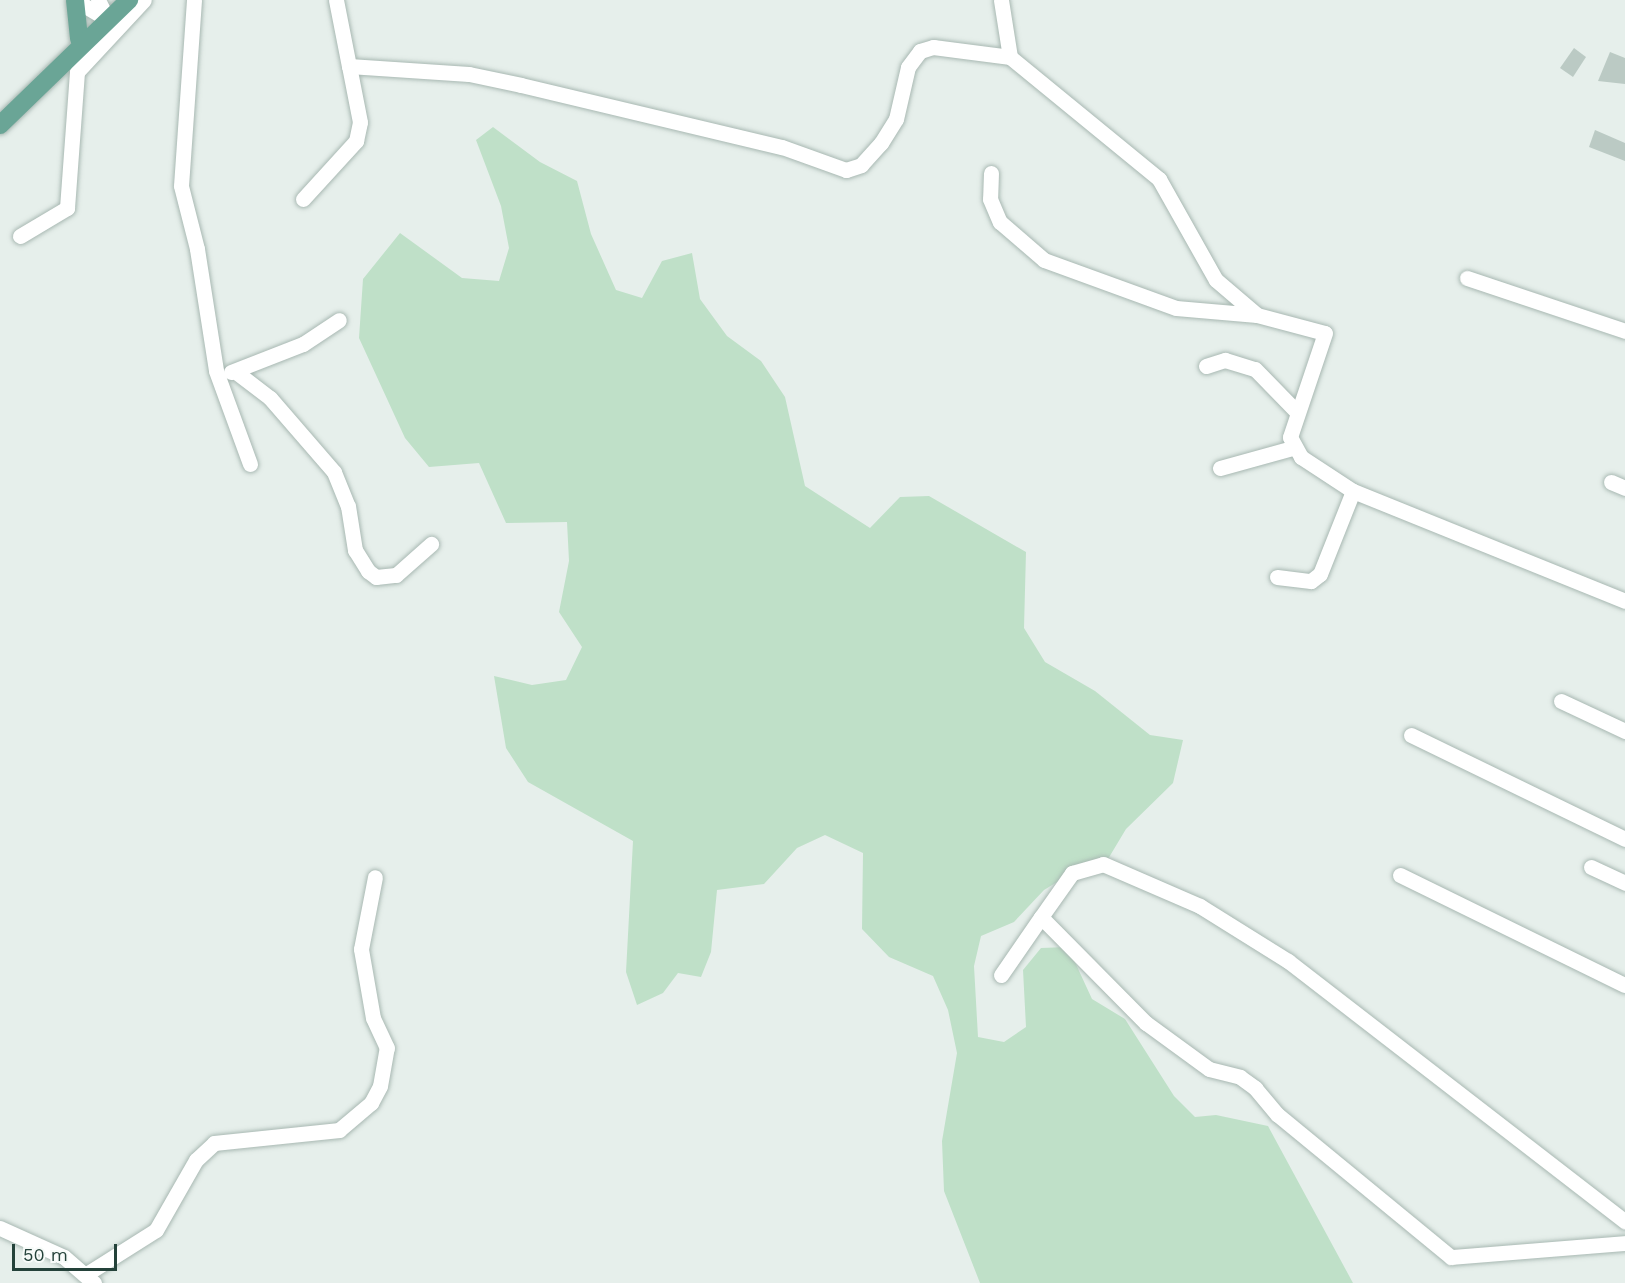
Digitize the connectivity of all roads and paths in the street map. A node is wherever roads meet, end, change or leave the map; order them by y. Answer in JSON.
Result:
{"nodes":[{"id":1,"x":75,"y":0,"type":"edge"},
{"id":2,"x":129,"y":0,"type":"edge"},
{"id":3,"x":144,"y":0,"type":"edge"},
{"id":4,"x":194,"y":0,"type":"edge"},
{"id":5,"x":336,"y":0,"type":"edge"},
{"id":6,"x":1001,"y":0,"type":"edge"},
{"id":7,"x":104,"y":7,"type":"edge"},
{"id":8,"x":84,"y":41,"type":"junction"},
{"id":9,"x":1010,"y":57,"type":"junction"},
{"id":10,"x":349,"y":66,"type":"junction"},
{"id":11,"x":0,"y":125,"type":"edge"},
{"id":12,"x":991,"y":173,"type":"dead end"},
{"id":13,"x":303,"y":199,"type":"dead end"},
{"id":14,"x":20,"y":236,"type":"dead end"},
{"id":15,"x":1467,"y":278,"type":"dead end"},
{"id":16,"x":1257,"y":315,"type":"junction"},
{"id":17,"x":339,"y":320,"type":"dead end"},
{"id":18,"x":1625,"y":331,"type":"edge"},
{"id":19,"x":1206,"y":366,"type":"dead end"},
{"id":20,"x":216,"y":371,"type":"junction"},
{"id":21,"x":236,"y":372,"type":"junction"},
{"id":22,"x":1297,"y":412,"type":"junction"},
{"id":23,"x":1292,"y":448,"type":"junction"},
{"id":24,"x":250,"y":464,"type":"dead end"},
{"id":25,"x":1220,"y":468,"type":"dead end"},
{"id":26,"x":1353,"y":490,"type":"junction"},
{"id":27,"x":431,"y":544,"type":"dead end"},
{"id":28,"x":1277,"y":577,"type":"dead end"},
{"id":29,"x":1625,"y":601,"type":"edge"},
{"id":30,"x":1561,"y":702,"type":"dead end"},
{"id":31,"x":1625,"y":731,"type":"edge"},
{"id":32,"x":1411,"y":735,"type":"dead end"},
{"id":33,"x":1625,"y":839,"type":"edge"},
{"id":34,"x":1591,"y":867,"type":"dead end"},
{"id":35,"x":1400,"y":875,"type":"dead end"},
{"id":36,"x":375,"y":877,"type":"dead end"},
{"id":37,"x":1625,"y":883,"type":"edge"},
{"id":38,"x":1041,"y":917,"type":"junction"},
{"id":39,"x":1000,"y":975,"type":"dead end"},
{"id":40,"x":1625,"y":985,"type":"edge"},
{"id":41,"x":1625,"y":1221,"type":"edge"},
{"id":42,"x":0,"y":1228,"type":"edge"},
{"id":43,"x":1625,"y":1243,"type":"edge"},
{"id":44,"x":91,"y":1278,"type":"edge"}],
"edges":[{"from":1,"to":7,"type":"street"},
{"from":1,"to":8,"type":"main road"},
{"from":2,"to":8,"type":"main road"},
{"from":3,"to":14,"type":"street"},
{"from":4,"to":20,"type":"street"},
{"from":5,"to":10,"type":"street"},
{"from":6,"to":9,"type":"street"},
{"from":7,"to":8,"type":"main road"},
{"from":8,"to":11,"type":"main road"},
{"from":9,"to":10,"type":"street"},
{"from":9,"to":16,"type":"street"},
{"from":10,"to":13,"type":"street"},
{"from":12,"to":16,"type":"street"},
{"from":15,"to":18,"type":"street"},
{"from":16,"to":22,"type":"street"},
{"from":17,"to":21,"type":"street"},
{"from":19,"to":22,"type":"street"},
{"from":20,"to":21,"type":"street"},
{"from":20,"to":24,"type":"street"},
{"from":21,"to":27,"type":"street"},
{"from":22,"to":23,"type":"street"},
{"from":23,"to":25,"type":"street"},
{"from":23,"to":26,"type":"street"},
{"from":26,"to":28,"type":"street"},
{"from":26,"to":29,"type":"street"},
{"from":30,"to":31,"type":"street"},
{"from":32,"to":33,"type":"street"},
{"from":34,"to":37,"type":"street"},
{"from":35,"to":40,"type":"street"},
{"from":36,"to":44,"type":"street"},
{"from":38,"to":39,"type":"street"},
{"from":38,"to":41,"type":"street"},
{"from":38,"to":43,"type":"street"},
{"from":42,"to":44,"type":"street"}]}
